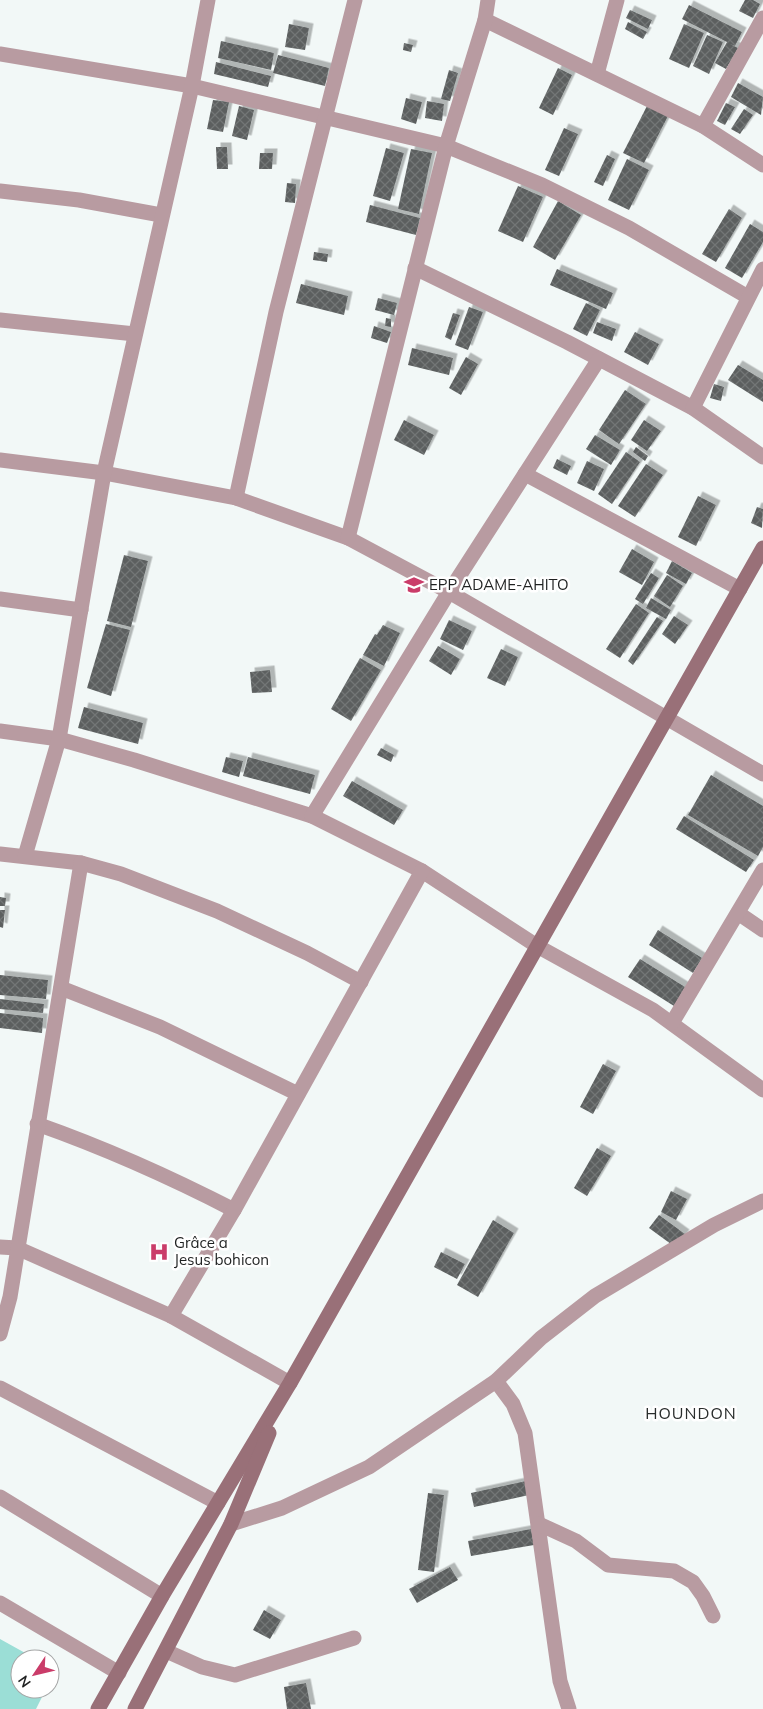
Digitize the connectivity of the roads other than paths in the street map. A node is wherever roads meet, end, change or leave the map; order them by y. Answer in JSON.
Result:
{"nodes":[{"id":1,"x":208,"y":0,"type":"edge"},
{"id":2,"x":355,"y":0,"type":"edge"},
{"id":3,"x":488,"y":0,"type":"edge"},
{"id":4,"x":617,"y":0,"type":"edge"},
{"id":5,"x":763,"y":18,"type":"edge"},
{"id":6,"x":485,"y":20,"type":"junction"},
{"id":7,"x":0,"y":54,"type":"edge"},
{"id":8,"x":597,"y":74,"type":"junction"},
{"id":9,"x":192,"y":86,"type":"junction"},
{"id":10,"x":325,"y":116,"type":"junction"},
{"id":11,"x":703,"y":126,"type":"junction"},
{"id":12,"x":446,"y":146,"type":"junction"},
{"id":13,"x":763,"y":165,"type":"edge"},
{"id":14,"x":0,"y":191,"type":"edge"},
{"id":15,"x":161,"y":215,"type":"junction"},
{"id":16,"x":415,"y":268,"type":"junction"},
{"id":17,"x":763,"y":269,"type":"edge"},
{"id":18,"x":748,"y":297,"type":"junction"},
{"id":19,"x":0,"y":320,"type":"edge"},
{"id":20,"x":135,"y":334,"type":"junction"},
{"id":21,"x":599,"y":359,"type":"junction"},
{"id":22,"x":693,"y":408,"type":"junction"},
{"id":23,"x":763,"y":457,"type":"edge"},
{"id":24,"x":0,"y":460,"type":"edge"},
{"id":25,"x":104,"y":473,"type":"junction"},
{"id":26,"x":525,"y":474,"type":"junction"},
{"id":27,"x":236,"y":498,"type":"junction"},
{"id":28,"x":348,"y":538,"type":"junction"},
{"id":29,"x":763,"y":548,"type":"edge"},
{"id":30,"x":740,"y":589,"type":"junction"},
{"id":31,"x":449,"y":592,"type":"junction"},
{"id":32,"x":0,"y":599,"type":"edge"},
{"id":33,"x":81,"y":610,"type":"junction"},
{"id":34,"x":667,"y":718,"type":"junction"},
{"id":35,"x":0,"y":731,"type":"edge"},
{"id":36,"x":58,"y":739,"type":"junction"},
{"id":37,"x":763,"y":774,"type":"edge"},
{"id":38,"x":312,"y":816,"type":"junction"},
{"id":39,"x":0,"y":854,"type":"edge"},
{"id":40,"x":25,"y":856,"type":"junction"},
{"id":41,"x":81,"y":863,"type":"junction"},
{"id":42,"x":763,"y":870,"type":"edge"},
{"id":43,"x":422,"y":872,"type":"junction"},
{"id":44,"x":738,"y":913,"type":"junction"},
{"id":45,"x":763,"y":930,"type":"edge"},
{"id":46,"x":538,"y":946,"type":"junction"},
{"id":47,"x":361,"y":982,"type":"junction"},
{"id":48,"x":61,"y":988,"type":"junction"},
{"id":49,"x":672,"y":1023,"type":"junction"},
{"id":50,"x":763,"y":1090,"type":"edge"},
{"id":51,"x":298,"y":1094,"type":"junction"},
{"id":52,"x":37,"y":1124,"type":"junction"},
{"id":53,"x":763,"y":1201,"type":"edge"},
{"id":54,"x":234,"y":1210,"type":"junction"},
{"id":55,"x":0,"y":1246,"type":"edge"},
{"id":56,"x":17,"y":1248,"type":"junction"},
{"id":57,"x":171,"y":1316,"type":"junction"},
{"id":58,"x":0,"y":1334,"type":"edge"},
{"id":59,"x":496,"y":1381,"type":"junction"},
{"id":60,"x":290,"y":1383,"type":"junction"},
{"id":61,"x":0,"y":1388,"type":"edge"},
{"id":62,"x":0,"y":1497,"type":"edge"},
{"id":63,"x":218,"y":1503,"type":"junction"},
{"id":64,"x":231,"y":1524,"type":"junction"},
{"id":65,"x":539,"y":1524,"type":"junction"},
{"id":66,"x":162,"y":1596,"type":"junction"},
{"id":67,"x":0,"y":1603,"type":"edge"},
{"id":68,"x":713,"y":1616,"type":"dead end"},
{"id":69,"x":354,"y":1638,"type":"dead end"},
{"id":70,"x":166,"y":1651,"type":"junction"},
{"id":71,"x":119,"y":1672,"type":"junction"},
{"id":72,"x":98,"y":1709,"type":"edge"},
{"id":73,"x":135,"y":1709,"type":"edge"},
{"id":74,"x":569,"y":1709,"type":"edge"}],
"edges":[{"from":1,"to":9,"type":"street"},
{"from":2,"to":10,"type":"street"},
{"from":3,"to":6,"type":"street"},
{"from":4,"to":8,"type":"street"},
{"from":5,"to":11,"type":"street"},
{"from":6,"to":8,"type":"street"},
{"from":6,"to":12,"type":"street"},
{"from":7,"to":9,"type":"street"},
{"from":8,"to":11,"type":"street"},
{"from":9,"to":10,"type":"street"},
{"from":9,"to":15,"type":"street"},
{"from":10,"to":12,"type":"street"},
{"from":10,"to":27,"type":"street"},
{"from":11,"to":13,"type":"street"},
{"from":12,"to":16,"type":"street"},
{"from":12,"to":18,"type":"street"},
{"from":14,"to":15,"type":"street"},
{"from":15,"to":20,"type":"street"},
{"from":16,"to":21,"type":"street"},
{"from":16,"to":28,"type":"street"},
{"from":17,"to":18,"type":"street"},
{"from":18,"to":22,"type":"street"},
{"from":19,"to":20,"type":"street"},
{"from":20,"to":25,"type":"street"},
{"from":21,"to":22,"type":"street"},
{"from":21,"to":26,"type":"street"},
{"from":22,"to":23,"type":"street"},
{"from":24,"to":25,"type":"street"},
{"from":25,"to":27,"type":"street"},
{"from":25,"to":33,"type":"street"},
{"from":26,"to":30,"type":"street"},
{"from":26,"to":31,"type":"street"},
{"from":27,"to":28,"type":"street"},
{"from":28,"to":31,"type":"street"},
{"from":29,"to":30,"type":"main road"},
{"from":30,"to":34,"type":"main road"},
{"from":31,"to":34,"type":"street"},
{"from":31,"to":38,"type":"street"},
{"from":32,"to":33,"type":"street"},
{"from":33,"to":36,"type":"street"},
{"from":34,"to":37,"type":"street"},
{"from":34,"to":46,"type":"main road"},
{"from":35,"to":36,"type":"street"},
{"from":36,"to":38,"type":"street"},
{"from":36,"to":40,"type":"street"},
{"from":38,"to":43,"type":"street"},
{"from":39,"to":40,"type":"street"},
{"from":40,"to":41,"type":"street"},
{"from":41,"to":47,"type":"street"},
{"from":41,"to":48,"type":"street"},
{"from":42,"to":44,"type":"street"},
{"from":43,"to":46,"type":"street"},
{"from":43,"to":47,"type":"street"},
{"from":44,"to":45,"type":"street"},
{"from":44,"to":49,"type":"street"},
{"from":46,"to":49,"type":"street"},
{"from":46,"to":60,"type":"main road"},
{"from":47,"to":51,"type":"street"},
{"from":48,"to":51,"type":"street"},
{"from":48,"to":52,"type":"street"},
{"from":49,"to":50,"type":"street"},
{"from":51,"to":54,"type":"street"},
{"from":52,"to":54,"type":"street"},
{"from":52,"to":56,"type":"street"},
{"from":53,"to":59,"type":"street"},
{"from":54,"to":57,"type":"street"},
{"from":55,"to":56,"type":"street"},
{"from":56,"to":57,"type":"street"},
{"from":56,"to":58,"type":"street"},
{"from":57,"to":60,"type":"street"},
{"from":59,"to":64,"type":"street"},
{"from":59,"to":65,"type":"street"},
{"from":60,"to":63,"type":"main road"},
{"from":60,"to":64,"type":"main road"},
{"from":61,"to":63,"type":"street"},
{"from":62,"to":66,"type":"street"},
{"from":63,"to":66,"type":"main road"},
{"from":64,"to":70,"type":"main road"},
{"from":65,"to":68,"type":"street"},
{"from":65,"to":74,"type":"street"},
{"from":66,"to":71,"type":"main road"},
{"from":67,"to":71,"type":"street"},
{"from":69,"to":70,"type":"street"},
{"from":70,"to":73,"type":"main road"},
{"from":71,"to":72,"type":"main road"}]}
